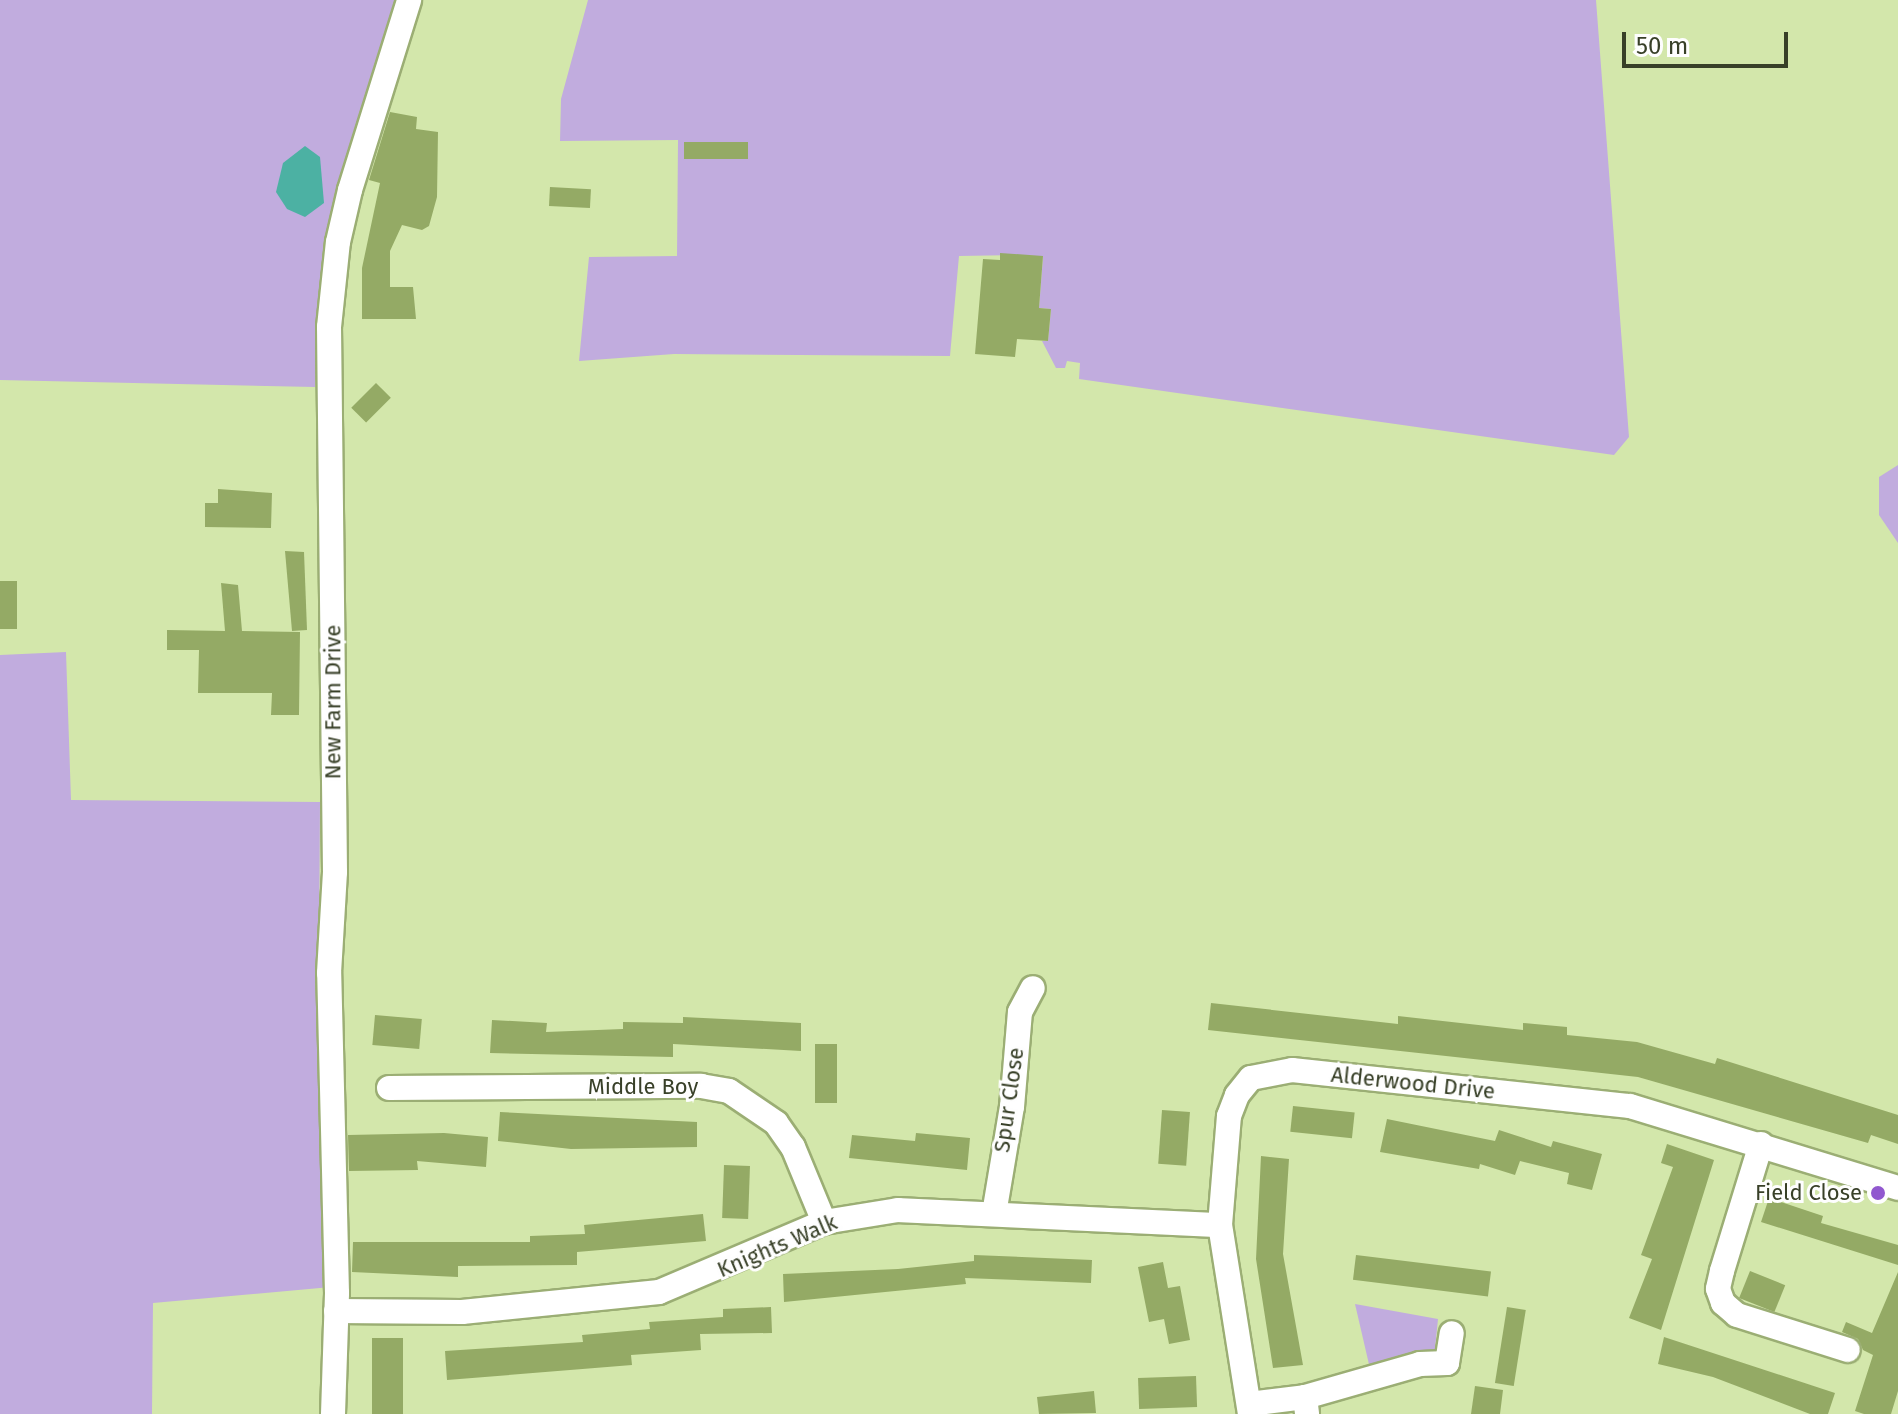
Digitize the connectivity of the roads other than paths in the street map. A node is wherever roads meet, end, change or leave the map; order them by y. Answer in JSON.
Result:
{"nodes":[{"id":1,"x":409,"y":0,"type":"edge"},
{"id":2,"x":1033,"y":988,"type":"dead end"},
{"id":3,"x":389,"y":1088,"type":"dead end"},
{"id":4,"x":1761,"y":1144,"type":"junction"},
{"id":5,"x":1898,"y":1188,"type":"edge"},
{"id":6,"x":994,"y":1214,"type":"junction"},
{"id":7,"x":824,"y":1222,"type":"junction"},
{"id":8,"x":1220,"y":1225,"type":"junction"},
{"id":9,"x":336,"y":1311,"type":"junction"},
{"id":10,"x":1452,"y":1333,"type":"dead end"},
{"id":11,"x":1848,"y":1350,"type":"dead end"},
{"id":12,"x":1306,"y":1405,"type":"edge"},
{"id":13,"x":1249,"y":1409,"type":"edge"},
{"id":14,"x":333,"y":1414,"type":"edge"}],
"edges":[{"from":1,"to":9,"type":"street","name":"New Farm Drive"},
{"from":2,"to":6,"type":"street","name":"Spur Close"},
{"from":3,"to":7,"type":"street","name":"Middle Boy"},
{"from":4,"to":5,"type":"street","name":"Alderwood Drive"},
{"from":4,"to":8,"type":"street","name":"Alderwood Drive"},
{"from":4,"to":11,"type":"street"},
{"from":6,"to":7,"type":"street","name":"Knights Walk"},
{"from":6,"to":8,"type":"street","name":"Knights Walk"},
{"from":7,"to":9,"type":"street","name":"Knights Walk"},
{"from":8,"to":13,"type":"street","name":"Alderwood Drive"},
{"from":9,"to":14,"type":"street","name":"New Farm Drive"},
{"from":10,"to":12,"type":"street","name":"Alderwood Drive"},
{"from":12,"to":13,"type":"street","name":"Alderwood Drive"}]}
